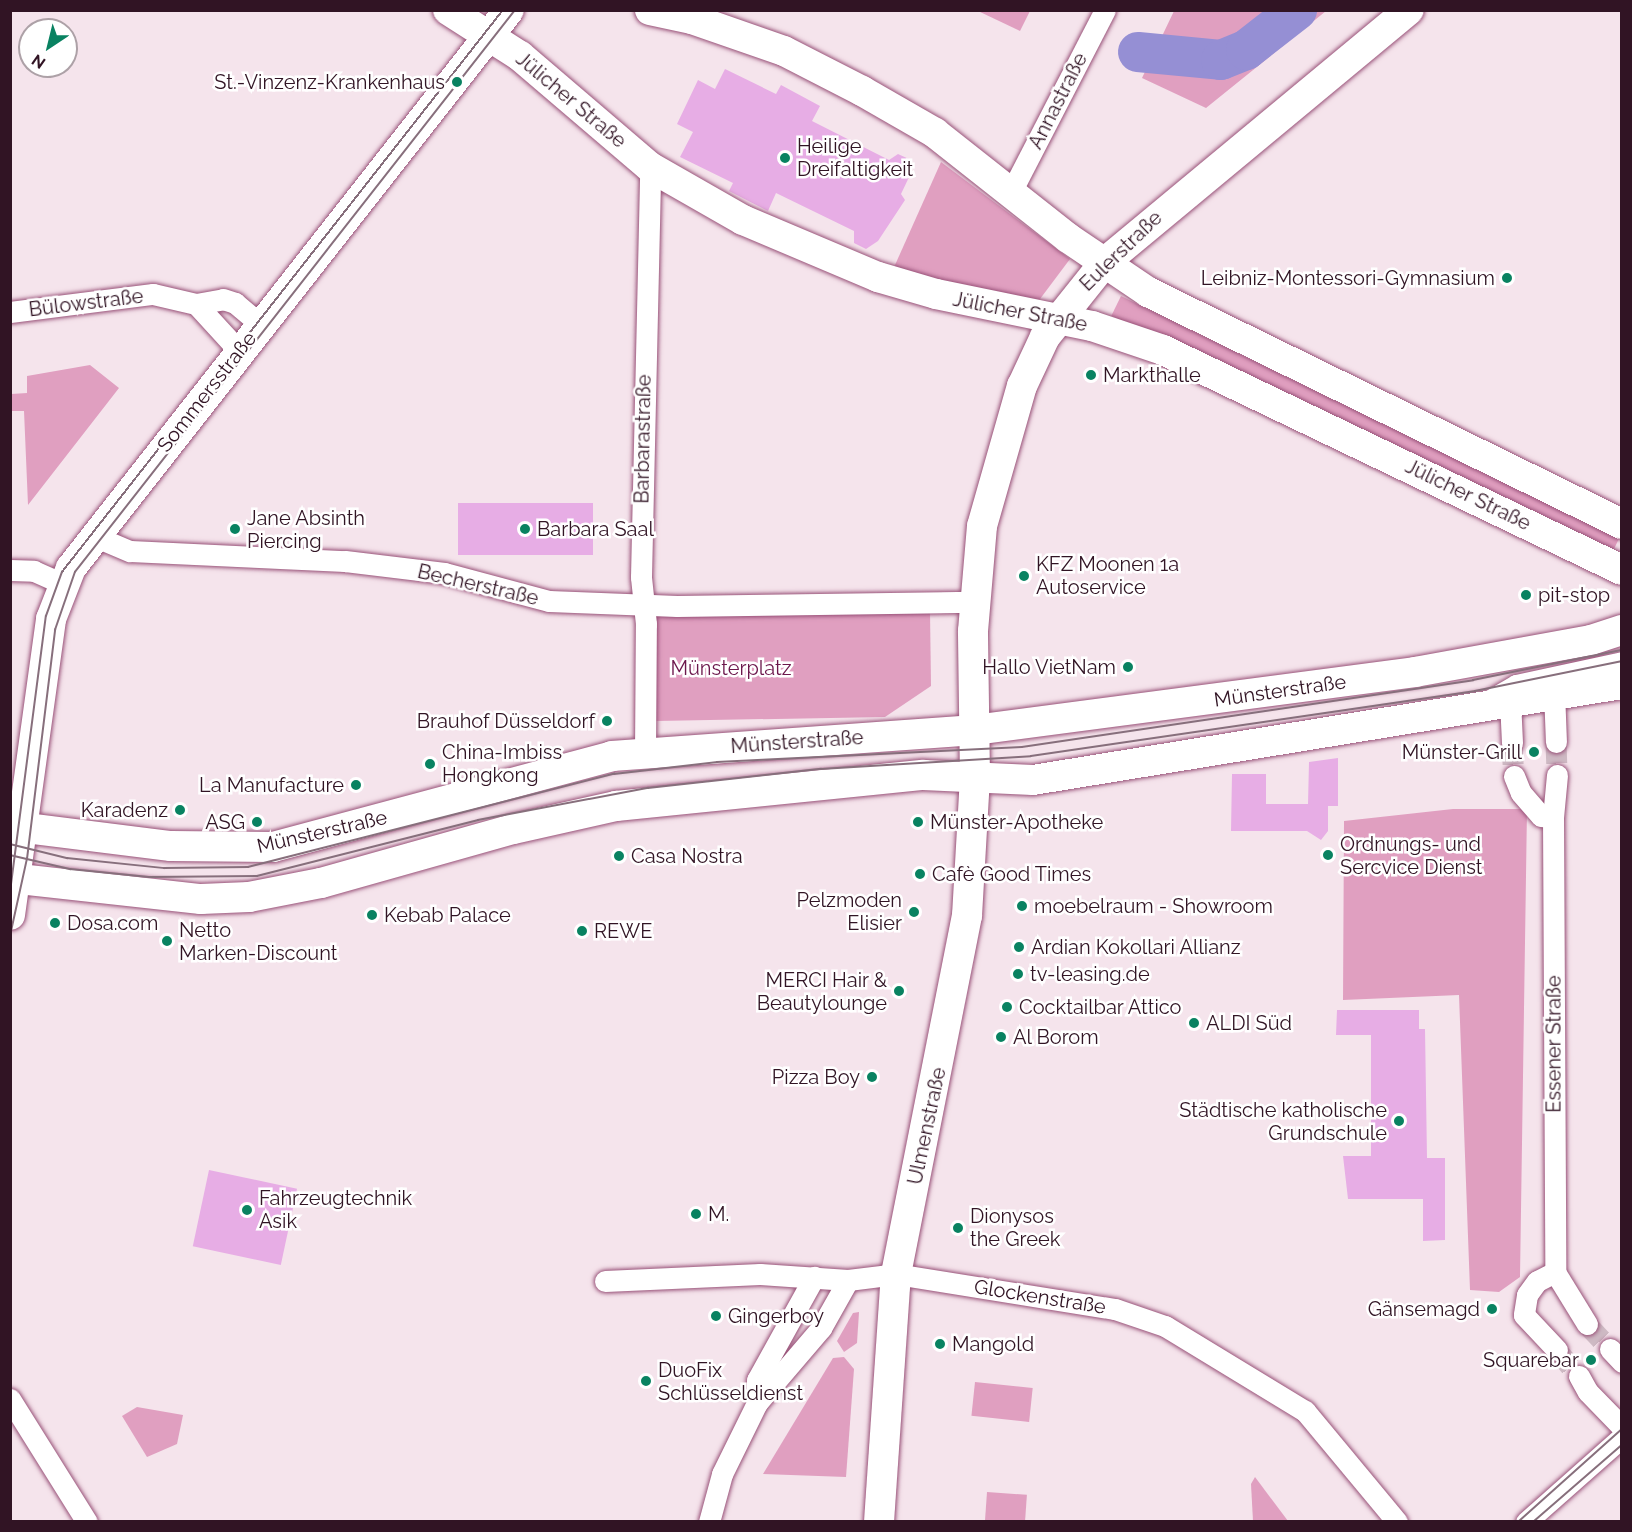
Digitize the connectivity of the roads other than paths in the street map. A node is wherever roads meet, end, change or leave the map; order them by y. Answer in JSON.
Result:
{"nodes":[{"id":1,"x":448,"y":10,"type":"edge"},
{"id":2,"x":509,"y":10,"type":"edge"},
{"id":3,"x":1105,"y":10,"type":"edge"},
{"id":4,"x":1410,"y":10,"type":"edge"},
{"id":5,"x":654,"y":11,"type":"edge"},
{"id":6,"x":489,"y":35,"type":"junction"},
{"id":7,"x":650,"y":167,"type":"junction"},
{"id":8,"x":675,"y":183,"type":"junction"},
{"id":9,"x":1011,"y":192,"type":"junction"},
{"id":10,"x":649,"y":198,"type":"junction"},
{"id":11,"x":1104,"y":263,"type":"junction"},
{"id":12,"x":196,"y":304,"type":"junction"},
{"id":13,"x":10,"y":312,"type":"edge"},
{"id":14,"x":1056,"y":320,"type":"junction"},
{"id":15,"x":260,"y":324,"type":"junction"},
{"id":16,"x":239,"y":351,"type":"junction"},
{"id":17,"x":1622,"y":524,"type":"edge"},
{"id":18,"x":94,"y":536,"type":"junction"},
{"id":19,"x":10,"y":570,"type":"edge"},
{"id":20,"x":1622,"y":570,"type":"edge"},
{"id":21,"x":63,"y":584,"type":"junction"},
{"id":22,"x":974,"y":602,"type":"junction"},
{"id":23,"x":643,"y":604,"type":"junction"},
{"id":24,"x":1622,"y":630,"type":"edge"},
{"id":25,"x":1591,"y":640,"type":"junction"},
{"id":26,"x":1622,"y":642,"type":"edge"},
{"id":27,"x":1622,"y":662,"type":"edge"},
{"id":28,"x":1622,"y":684,"type":"edge"},
{"id":29,"x":1554,"y":691,"type":"junction"},
{"id":30,"x":1510,"y":700,"type":"junction"},
{"id":31,"x":1478,"y":707,"type":"junction"},
{"id":32,"x":975,"y":730,"type":"junction"},
{"id":33,"x":1556,"y":742,"type":"tunnel mouth"},
{"id":34,"x":1512,"y":743,"type":"tunnel mouth"},
{"id":35,"x":645,"y":753,"type":"junction"},
{"id":36,"x":1557,"y":775,"type":"tunnel mouth"},
{"id":37,"x":1514,"y":776,"type":"tunnel mouth"},
{"id":38,"x":975,"y":778,"type":"junction"},
{"id":39,"x":1553,"y":817,"type":"junction"},
{"id":40,"x":18,"y":827,"type":"edge"},
{"id":41,"x":14,"y":878,"type":"edge"},
{"id":42,"x":10,"y":915,"type":"edge"},
{"id":43,"x":1555,"y":1272,"type":"junction"},
{"id":44,"x":896,"y":1274,"type":"junction"},
{"id":45,"x":814,"y":1277,"type":"junction"},
{"id":46,"x":848,"y":1280,"type":"junction"},
{"id":47,"x":605,"y":1281,"type":"dead end"},
{"id":48,"x":1587,"y":1324,"type":"tunnel mouth"},
{"id":49,"x":1557,"y":1350,"type":"tunnel mouth"},
{"id":50,"x":1579,"y":1376,"type":"tunnel mouth"},
{"id":51,"x":10,"y":1400,"type":"edge"},
{"id":52,"x":757,"y":1402,"type":"junction"},
{"id":53,"x":1622,"y":1428,"type":"edge"},
{"id":54,"x":1622,"y":1437,"type":"edge"},
{"id":55,"x":87,"y":1521,"type":"edge"},
{"id":56,"x":709,"y":1521,"type":"edge"},
{"id":57,"x":879,"y":1521,"type":"edge"},
{"id":58,"x":1397,"y":1521,"type":"edge"},
{"id":59,"x":1526,"y":1521,"type":"edge"}],
"edges":[{"from":1,"to":6,"type":"main road","name":"Jülicher Straße"},
{"from":2,"to":6,"type":"main road","name":"Sommersstraße"},
{"from":3,"to":9,"type":"street","name":"Annastraße"},
{"from":4,"to":11,"type":"main road","name":"Eulerstraße"},
{"from":5,"to":9,"type":"main road","name":"Jülicher Straße"},
{"from":6,"to":7,"type":"main road","name":"Jülicher Straße"},
{"from":6,"to":15,"type":"main road","name":"Sommersstraße"},
{"from":7,"to":8,"type":"main road","name":"Jülicher Straße"},
{"from":7,"to":10,"type":"street","name":"Barbarastraße"},
{"from":8,"to":10,"type":"street"},
{"from":8,"to":14,"type":"main road","name":"Jülicher Straße"},
{"from":9,"to":11,"type":"main road","name":"Jülicher Straße"},
{"from":10,"to":23,"type":"street","name":"Barbarastraße"},
{"from":11,"to":14,"type":"main road","name":"Eulerstraße"},
{"from":11,"to":17,"type":"main road","name":"Jülicher Straße"},
{"from":12,"to":13,"type":"street","name":"Bülowstraße"},
{"from":12,"to":15,"type":"street","name":"Bülowstraße"},
{"from":12,"to":16,"type":"street"},
{"from":14,"to":20,"type":"main road","name":"Jülicher Straße"},
{"from":14,"to":22,"type":"main road","name":"Eulerstraße"},
{"from":15,"to":16,"type":"main road","name":"Sommersstraße"},
{"from":16,"to":18,"type":"main road","name":"Sommersstraße"},
{"from":18,"to":21,"type":"main road","name":"Sommersstraße"},
{"from":18,"to":23,"type":"street","name":"Becherstraße"},
{"from":19,"to":21,"type":"street"},
{"from":21,"to":40,"type":"main road","name":"Sommersstraße"},
{"from":22,"to":23,"type":"street","name":"Becherstraße"},
{"from":22,"to":32,"type":"main road","name":"Eulerstraße"},
{"from":23,"to":35,"type":"street","name":"Barbarastraße"},
{"from":24,"to":25,"type":"main road","name":"Münsterstraße"},
{"from":25,"to":26,"type":"street","name":"Münsterstraße"},
{"from":25,"to":32,"type":"main road","name":"Münsterstraße"},
{"from":27,"to":31,"type":"street"},
{"from":28,"to":29,"type":"main road"},
{"from":29,"to":30,"type":"main road"},
{"from":29,"to":33,"type":"street"},
{"from":30,"to":31,"type":"main road"},
{"from":30,"to":34,"type":"street"},
{"from":31,"to":38,"type":"main road"},
{"from":32,"to":35,"type":"main road","name":"Münsterstraße"},
{"from":32,"to":38,"type":"main road","name":"Ulmenstraße"},
{"from":35,"to":40,"type":"main road","name":"Münsterstraße"},
{"from":36,"to":39,"type":"street","name":"Essener Straße"},
{"from":37,"to":39,"type":"street"},
{"from":38,"to":41,"type":"main road"},
{"from":38,"to":44,"type":"main road","name":"Ulmenstraße"},
{"from":39,"to":43,"type":"street","name":"Essener Straße"},
{"from":40,"to":41,"type":"main road","name":"Sommersstraße"},
{"from":41,"to":42,"type":"main road","name":"Sommersstraße"},
{"from":43,"to":48,"type":"street"},
{"from":43,"to":49,"type":"street"},
{"from":44,"to":46,"type":"street","name":"Glockenstraße"},
{"from":44,"to":57,"type":"main road","name":"Ulmenstraße"},
{"from":44,"to":58,"type":"street","name":"Glockenstraße"},
{"from":45,"to":46,"type":"street","name":"Glockenstraße"},
{"from":45,"to":47,"type":"street","name":"Glockenstraße"},
{"from":45,"to":52,"type":"street"},
{"from":46,"to":52,"type":"street"},
{"from":50,"to":53,"type":"street"},
{"from":51,"to":55,"type":"street"},
{"from":52,"to":56,"type":"street"},
{"from":54,"to":59,"type":"street"}]}
